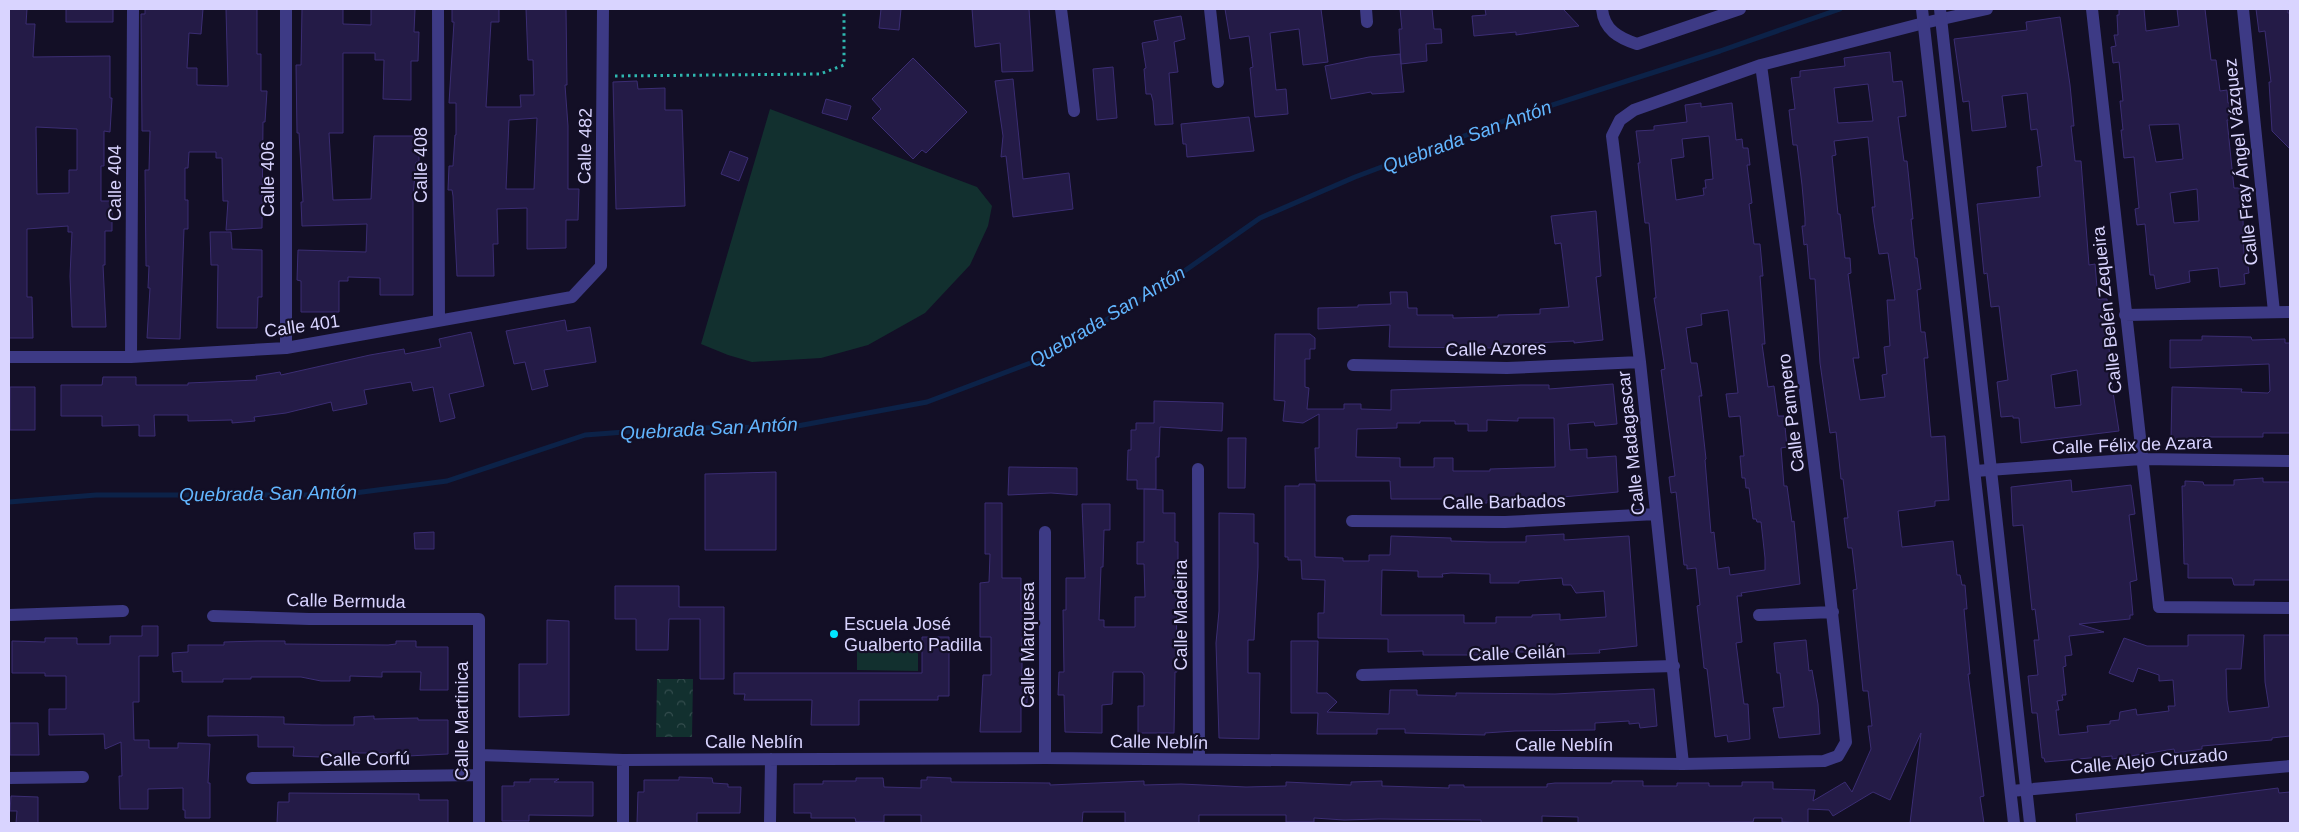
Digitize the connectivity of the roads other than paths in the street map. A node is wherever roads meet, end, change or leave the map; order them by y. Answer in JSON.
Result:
{"nodes":[{"id":1,"x":133,"y":9,"type":"edge"},
{"id":2,"x":286,"y":9,"type":"edge"},
{"id":3,"x":438,"y":9,"type":"edge"},
{"id":4,"x":603,"y":9,"type":"edge"},
{"id":5,"x":1061,"y":9,"type":"edge"},
{"id":6,"x":1210,"y":9,"type":"edge"},
{"id":7,"x":1366,"y":9,"type":"edge"},
{"id":8,"x":1602,"y":9,"type":"edge"},
{"id":9,"x":1740,"y":9,"type":"edge"},
{"id":10,"x":1922,"y":9,"type":"edge"},
{"id":11,"x":1987,"y":9,"type":"edge"},
{"id":12,"x":2092,"y":9,"type":"edge"},
{"id":13,"x":2244,"y":9,"type":"edge"},
{"id":14,"x":1940,"y":14,"type":"edge"},
{"id":15,"x":1367,"y":22,"type":"dead end"},
{"id":16,"x":1924,"y":23,"type":"junction"},
{"id":17,"x":1760,"y":65,"type":"junction"},
{"id":18,"x":1218,"y":82,"type":"dead end"},
{"id":19,"x":1074,"y":111,"type":"dead end"},
{"id":20,"x":589,"y":279,"type":"joint"},
{"id":21,"x":2274,"y":312,"type":"junction"},
{"id":22,"x":2290,"y":312,"type":"edge"},
{"id":23,"x":2125,"y":315,"type":"junction"},
{"id":24,"x":439,"y":320,"type":"junction"},
{"id":25,"x":286,"y":348,"type":"junction"},
{"id":26,"x":131,"y":357,"type":"junction"},
{"id":27,"x":9,"y":358,"type":"edge"},
{"id":28,"x":1640,"y":362,"type":"junction"},
{"id":29,"x":1353,"y":365,"type":"dead end"},
{"id":30,"x":2141,"y":459,"type":"junction"},
{"id":31,"x":2290,"y":461,"type":"edge"},
{"id":32,"x":1198,"y":469,"type":"dead end"},
{"id":33,"x":1992,"y":469,"type":"junction"},
{"id":34,"x":1975,"y":471,"type":"junction"},
{"id":35,"x":1656,"y":514,"type":"junction"},
{"id":36,"x":1352,"y":521,"type":"dead end"},
{"id":37,"x":1045,"y":532,"type":"dead end"},
{"id":38,"x":2290,"y":608,"type":"edge"},
{"id":39,"x":123,"y":611,"type":"dead end"},
{"id":40,"x":1833,"y":612,"type":"junction"},
{"id":41,"x":9,"y":615,"type":"edge"},
{"id":42,"x":213,"y":616,"type":"dead end"},
{"id":43,"x":1759,"y":616,"type":"dead end"},
{"id":44,"x":479,"y":620,"type":"joint"},
{"id":45,"x":1674,"y":666,"type":"junction"},
{"id":46,"x":1362,"y":675,"type":"dead end"},
{"id":47,"x":479,"y":755,"type":"junction"},
{"id":48,"x":1838,"y":756,"type":"joint"},
{"id":49,"x":1045,"y":758,"type":"junction"},
{"id":50,"x":771,"y":759,"type":"junction"},
{"id":51,"x":623,"y":760,"type":"junction"},
{"id":52,"x":1199,"y":760,"type":"junction"},
{"id":53,"x":1683,"y":764,"type":"junction"},
{"id":54,"x":2290,"y":766,"type":"edge"},
{"id":55,"x":479,"y":775,"type":"junction"},
{"id":56,"x":83,"y":777,"type":"dead end"},
{"id":57,"x":9,"y":778,"type":"edge"},
{"id":58,"x":252,"y":778,"type":"dead end"},
{"id":59,"x":2026,"y":790,"type":"junction"},
{"id":60,"x":2011,"y":791,"type":"junction"},
{"id":61,"x":479,"y":823,"type":"edge"},
{"id":62,"x":623,"y":823,"type":"edge"},
{"id":63,"x":770,"y":823,"type":"edge"},
{"id":64,"x":2014,"y":823,"type":"edge"},
{"id":65,"x":2030,"y":823,"type":"edge"}],
"edges":[{"from":1,"to":26,"type":"street","name":"Calle 404"},
{"from":2,"to":25,"type":"street","name":"Calle 406"},
{"from":3,"to":24,"type":"street","name":"Calle 408"},
{"from":4,"to":20,"type":"street","name":"Calle 482"},
{"from":5,"to":19,"type":"street"},
{"from":6,"to":18,"type":"street"},
{"from":7,"to":15,"type":"street"},
{"from":8,"to":9,"type":"street"},
{"from":10,"to":16,"type":"street"},
{"from":11,"to":14,"type":"street"},
{"from":12,"to":23,"type":"street","name":"Calle Belén Zequeira"},
{"from":13,"to":21,"type":"street","name":"Calle Fray Ángel Vázquez"},
{"from":14,"to":16,"type":"street"},
{"from":14,"to":33,"type":"street"},
{"from":16,"to":17,"type":"street"},
{"from":16,"to":34,"type":"street"},
{"from":17,"to":28,"type":"street","name":"Calle Madagascar"},
{"from":17,"to":40,"type":"street","name":"Calle Pampero"},
{"from":20,"to":24,"type":"street","name":"Calle 401"},
{"from":21,"to":22,"type":"street"},
{"from":21,"to":23,"type":"street"},
{"from":23,"to":30,"type":"street","name":"Calle Belén Zequeira"},
{"from":24,"to":25,"type":"street","name":"Calle 401"},
{"from":25,"to":26,"type":"street","name":"Calle 401"},
{"from":26,"to":27,"type":"street","name":"Calle 401"},
{"from":28,"to":29,"type":"street","name":"Calle Azores"},
{"from":28,"to":35,"type":"street","name":"Calle Madagascar"},
{"from":30,"to":31,"type":"street","name":"Calle Félix de Azara"},
{"from":30,"to":33,"type":"street","name":"Calle Félix de Azara"},
{"from":30,"to":38,"type":"street","name":"Calle Belén Zequeira"},
{"from":32,"to":52,"type":"street","name":"Calle Madeira"},
{"from":33,"to":34,"type":"street","name":"Calle Félix de Azara"},
{"from":33,"to":59,"type":"street"},
{"from":34,"to":60,"type":"street"},
{"from":35,"to":36,"type":"street","name":"Calle Barbados"},
{"from":35,"to":45,"type":"street","name":"Calle Madagascar"},
{"from":37,"to":49,"type":"street","name":"Calle Marquesa"},
{"from":39,"to":41,"type":"street"},
{"from":40,"to":43,"type":"street"},
{"from":40,"to":48,"type":"street","name":"Calle Pampero"},
{"from":42,"to":44,"type":"street","name":"Calle Bermuda"},
{"from":44,"to":47,"type":"street","name":"Calle Martinica"},
{"from":45,"to":46,"type":"street","name":"Calle Ceilán"},
{"from":45,"to":53,"type":"street","name":"Calle Madagascar"},
{"from":47,"to":51,"type":"street","name":"Calle Neblín"},
{"from":47,"to":55,"type":"street","name":"Calle Martinica"},
{"from":48,"to":53,"type":"street","name":"Calle Neblín"},
{"from":49,"to":50,"type":"street","name":"Calle Neblín"},
{"from":49,"to":52,"type":"street","name":"Calle Neblín"},
{"from":50,"to":51,"type":"street","name":"Calle Neblín"},
{"from":50,"to":63,"type":"street"},
{"from":51,"to":62,"type":"street"},
{"from":52,"to":53,"type":"street","name":"Calle Neblín"},
{"from":54,"to":59,"type":"street","name":"Calle Alejo Cruzado"},
{"from":55,"to":58,"type":"street","name":"Calle Corfú"},
{"from":55,"to":61,"type":"street","name":"Calle Martinica"},
{"from":56,"to":57,"type":"street"},
{"from":59,"to":60,"type":"street","name":"Calle Alejo Cruzado"},
{"from":59,"to":65,"type":"street"},
{"from":60,"to":64,"type":"street"}]}
